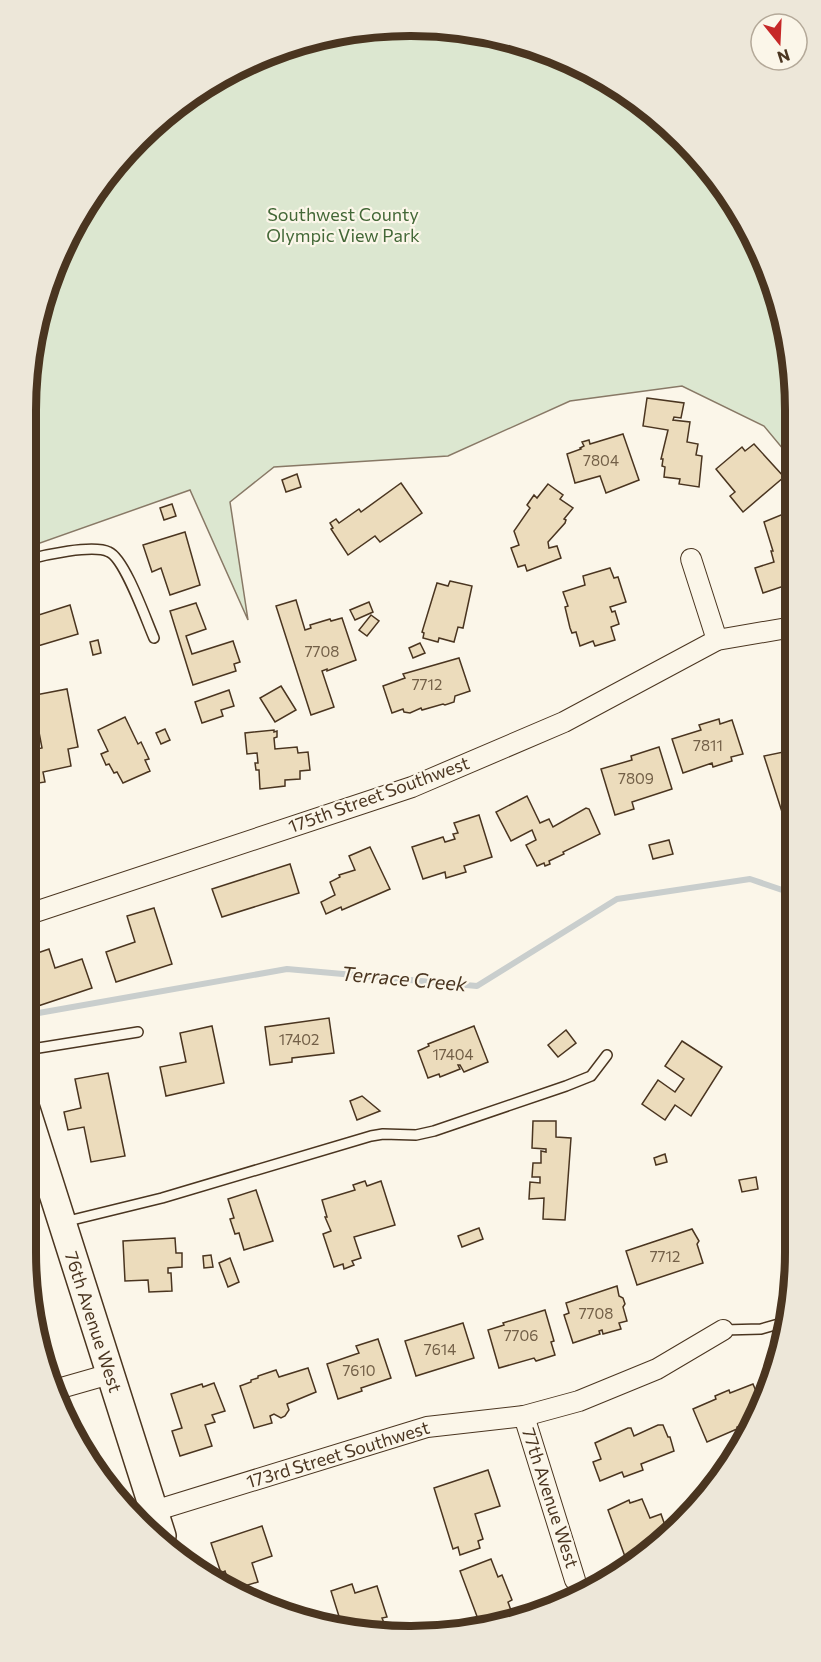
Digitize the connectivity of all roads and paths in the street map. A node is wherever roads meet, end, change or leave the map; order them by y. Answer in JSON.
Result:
{"nodes":[{"id":1,"x":36,"y":558,"type":"edge"},
{"id":2,"x":691,"y":559,"type":"dead end"},
{"id":3,"x":785,"y":628,"type":"edge"},
{"id":4,"x":154,"y":638,"type":"dead end"},
{"id":5,"x":717,"y":640,"type":"junction"},
{"id":6,"x":36,"y":912,"type":"edge"},
{"id":7,"x":138,"y":1032,"type":"dead end"},
{"id":8,"x":36,"y":1048,"type":"edge"},
{"id":9,"x":608,"y":1054,"type":"dead end"},
{"id":10,"x":36,"y":1141,"type":"edge"},
{"id":11,"x":62,"y":1223,"type":"junction"},
{"id":12,"x":778,"y":1324,"type":"edge"},
{"id":13,"x":723,"y":1330,"type":"joint"},
{"id":14,"x":110,"y":1374,"type":"junction"},
{"id":15,"x":62,"y":1388,"type":"edge"},
{"id":16,"x":524,"y":1416,"type":"junction"},
{"id":17,"x":158,"y":1523,"type":"edge"},
{"id":18,"x":575,"y":1580,"type":"dead end"}],
"edges":[{"from":1,"to":4,"type":"lane"},
{"from":2,"to":5,"type":"street"},
{"from":3,"to":5,"type":"street","name":"175th Street Southwest"},
{"from":5,"to":6,"type":"street","name":"175th Street Southwest"},
{"from":7,"to":8,"type":"lane"},
{"from":9,"to":11,"type":"lane"},
{"from":10,"to":11,"type":"street","name":"76th Avenue West"},
{"from":11,"to":14,"type":"street","name":"76th Avenue West"},
{"from":12,"to":13,"type":"lane"},
{"from":13,"to":16,"type":"street","name":"173rd Street Southwest"},
{"from":14,"to":15,"type":"street"},
{"from":14,"to":17,"type":"street","name":"76th Avenue West"},
{"from":16,"to":17,"type":"street","name":"173rd Street Southwest"},
{"from":16,"to":18,"type":"street","name":"77th Avenue West"}]}
